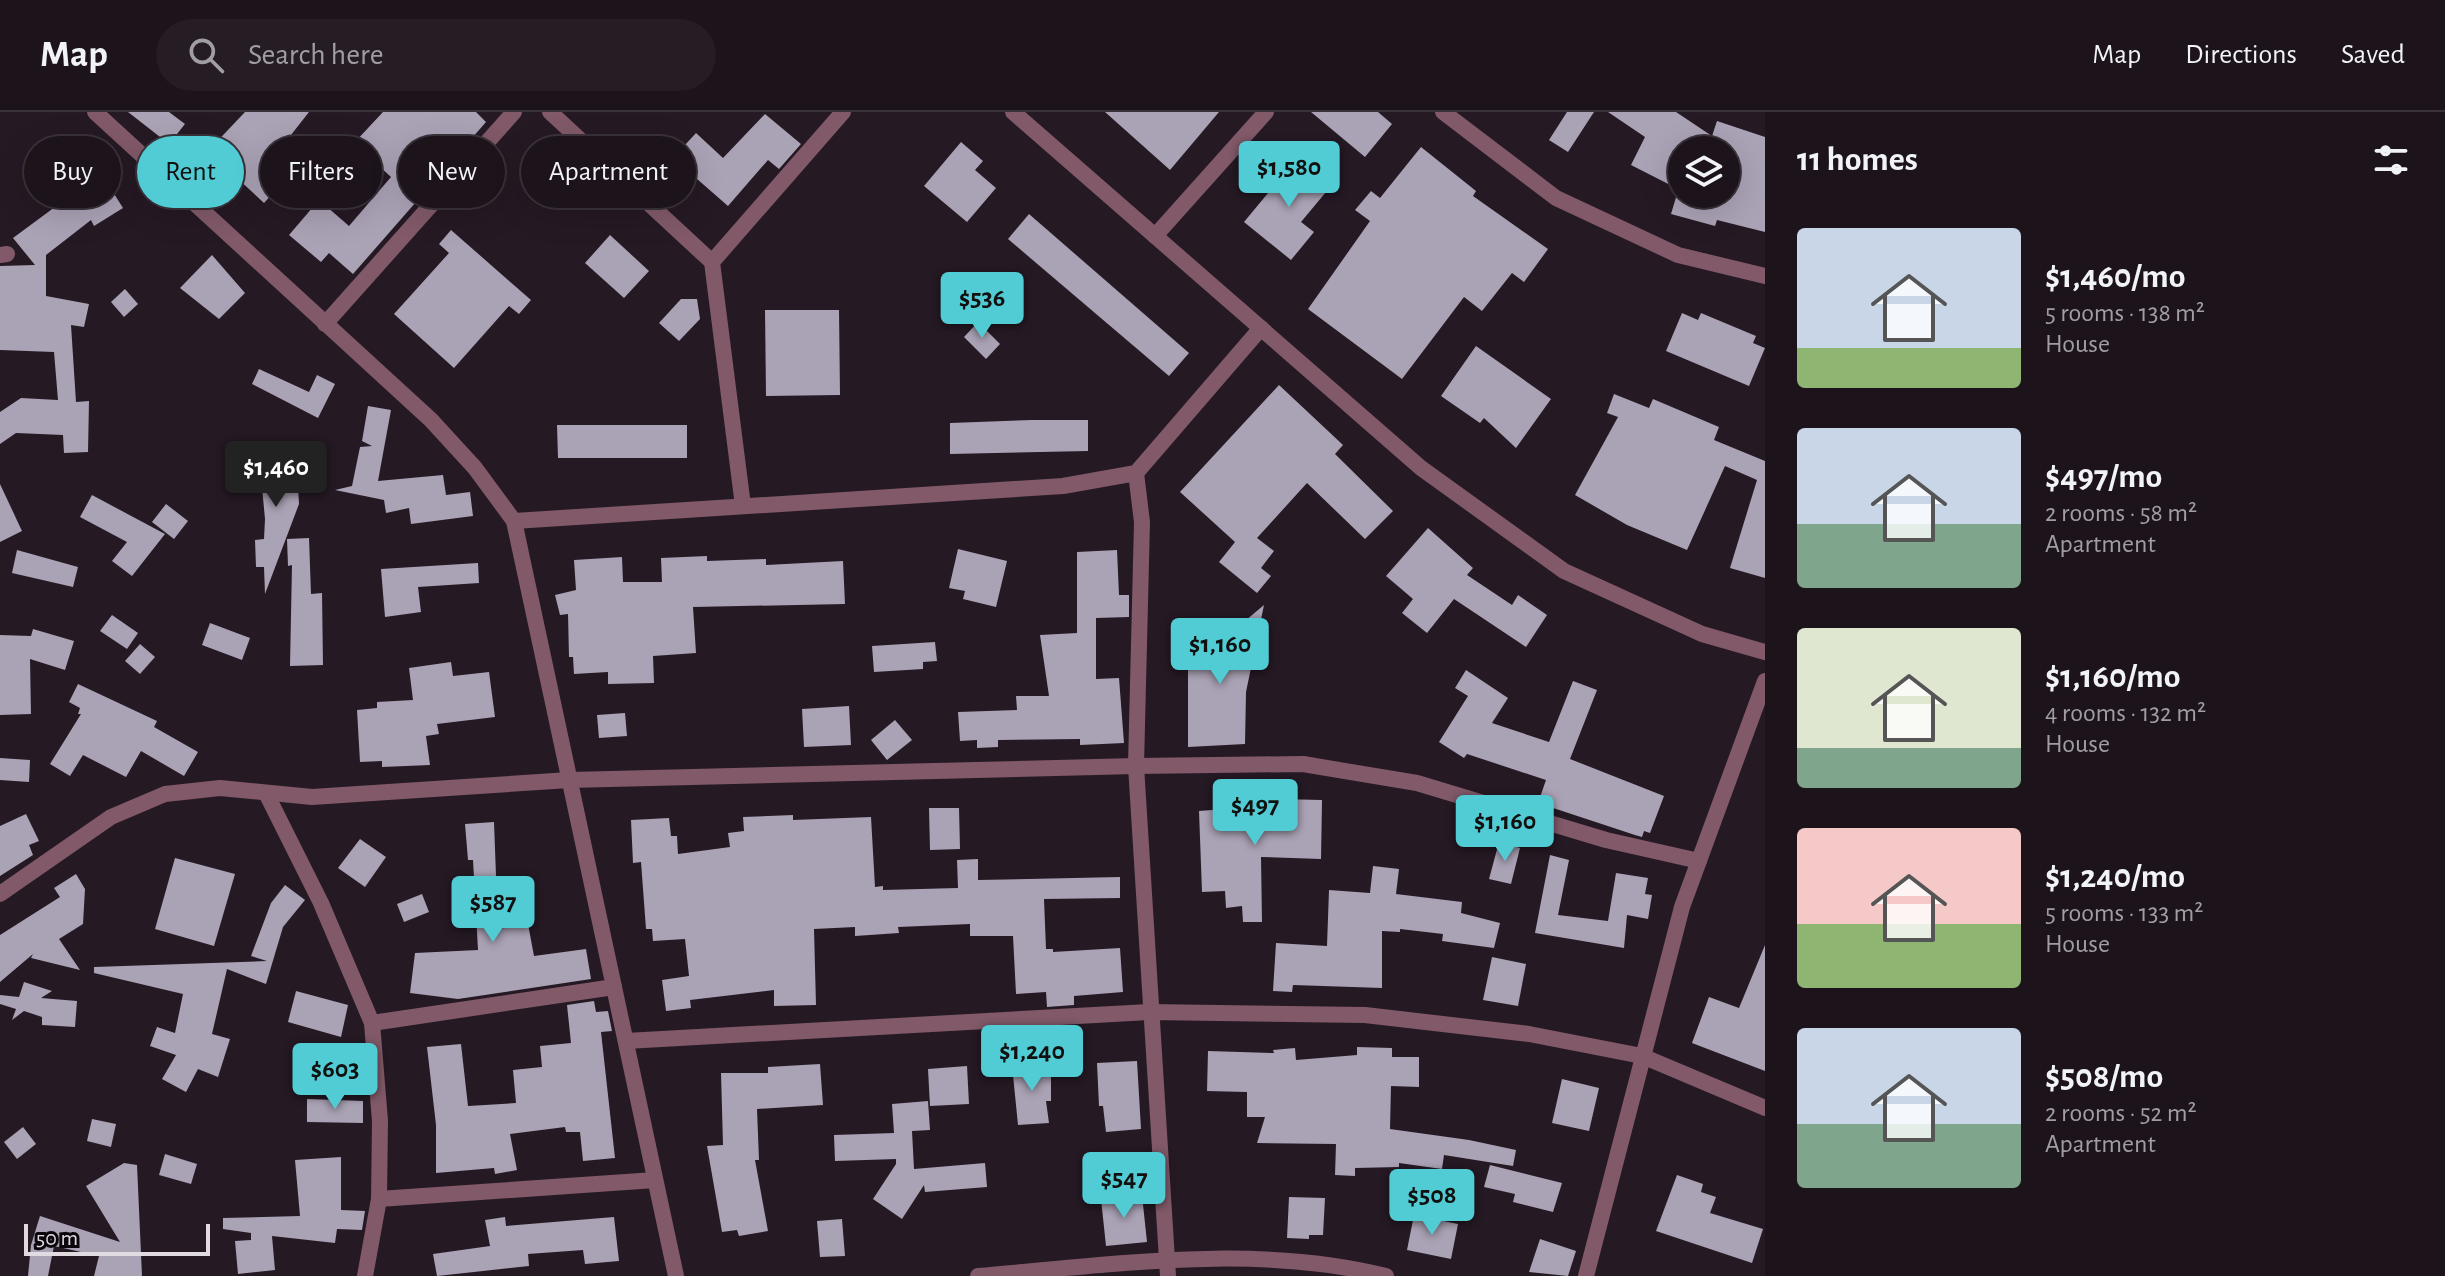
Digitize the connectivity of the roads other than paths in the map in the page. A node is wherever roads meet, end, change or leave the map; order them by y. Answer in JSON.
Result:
{"nodes":[{"id":1,"x":95,"y":112,"type":"edge"},
{"id":2,"x":514,"y":112,"type":"edge"},
{"id":3,"x":550,"y":112,"type":"edge"},
{"id":4,"x":843,"y":112,"type":"edge"},
{"id":5,"x":1013,"y":112,"type":"edge"},
{"id":6,"x":1266,"y":112,"type":"edge"},
{"id":7,"x":1443,"y":112,"type":"edge"},
{"id":8,"x":1155,"y":236,"type":"junction"},
{"id":9,"x":712,"y":262,"type":"junction"},
{"id":10,"x":1765,"y":276,"type":"edge"},
{"id":11,"x":325,"y":324,"type":"junction"},
{"id":12,"x":1261,"y":328,"type":"junction"},
{"id":13,"x":1136,"y":473,"type":"junction"},
{"id":14,"x":743,"y":506,"type":"junction"},
{"id":15,"x":514,"y":521,"type":"junction"},
{"id":16,"x":1765,"y":652,"type":"edge"},
{"id":17,"x":1765,"y":681,"type":"edge"},
{"id":18,"x":1136,"y":766,"type":"junction"},
{"id":19,"x":569,"y":780,"type":"junction"},
{"id":20,"x":267,"y":795,"type":"junction"},
{"id":21,"x":1699,"y":861,"type":"junction"},
{"id":22,"x":0,"y":894,"type":"edge"},
{"id":23,"x":614,"y":987,"type":"junction"},
{"id":24,"x":1149,"y":1012,"type":"junction"},
{"id":25,"x":372,"y":1023,"type":"junction"},
{"id":26,"x":626,"y":1041,"type":"junction"},
{"id":27,"x":1642,"y":1056,"type":"junction"},
{"id":28,"x":1765,"y":1108,"type":"edge"},
{"id":29,"x":655,"y":1180,"type":"junction"},
{"id":30,"x":379,"y":1199,"type":"junction"},
{"id":31,"x":1167,"y":1268,"type":"edge"},
{"id":32,"x":365,"y":1276,"type":"edge"},
{"id":33,"x":676,"y":1276,"type":"edge"},
{"id":34,"x":978,"y":1276,"type":"edge"},
{"id":35,"x":1386,"y":1276,"type":"edge"},
{"id":36,"x":1586,"y":1276,"type":"edge"}],
"edges":[{"from":1,"to":11,"type":"street"},
{"from":2,"to":11,"type":"street"},
{"from":3,"to":9,"type":"street"},
{"from":4,"to":9,"type":"street"},
{"from":5,"to":8,"type":"street"},
{"from":6,"to":8,"type":"street"},
{"from":7,"to":10,"type":"street"},
{"from":8,"to":12,"type":"street"},
{"from":9,"to":14,"type":"street"},
{"from":11,"to":15,"type":"street"},
{"from":12,"to":13,"type":"street"},
{"from":12,"to":16,"type":"street"},
{"from":13,"to":14,"type":"street"},
{"from":13,"to":18,"type":"street"},
{"from":14,"to":15,"type":"street"},
{"from":15,"to":19,"type":"street"},
{"from":17,"to":21,"type":"street"},
{"from":18,"to":19,"type":"street"},
{"from":18,"to":21,"type":"street"},
{"from":18,"to":24,"type":"street"},
{"from":19,"to":20,"type":"street"},
{"from":19,"to":23,"type":"street"},
{"from":20,"to":22,"type":"street"},
{"from":20,"to":25,"type":"street"},
{"from":21,"to":27,"type":"street"},
{"from":23,"to":25,"type":"street"},
{"from":23,"to":26,"type":"street"},
{"from":24,"to":26,"type":"street"},
{"from":24,"to":27,"type":"street"},
{"from":24,"to":31,"type":"street"},
{"from":25,"to":30,"type":"street"},
{"from":26,"to":29,"type":"street"},
{"from":27,"to":28,"type":"street"},
{"from":27,"to":36,"type":"street"},
{"from":29,"to":30,"type":"street"},
{"from":29,"to":33,"type":"street"},
{"from":30,"to":32,"type":"street"},
{"from":31,"to":34,"type":"street"},
{"from":31,"to":35,"type":"street"}]}
